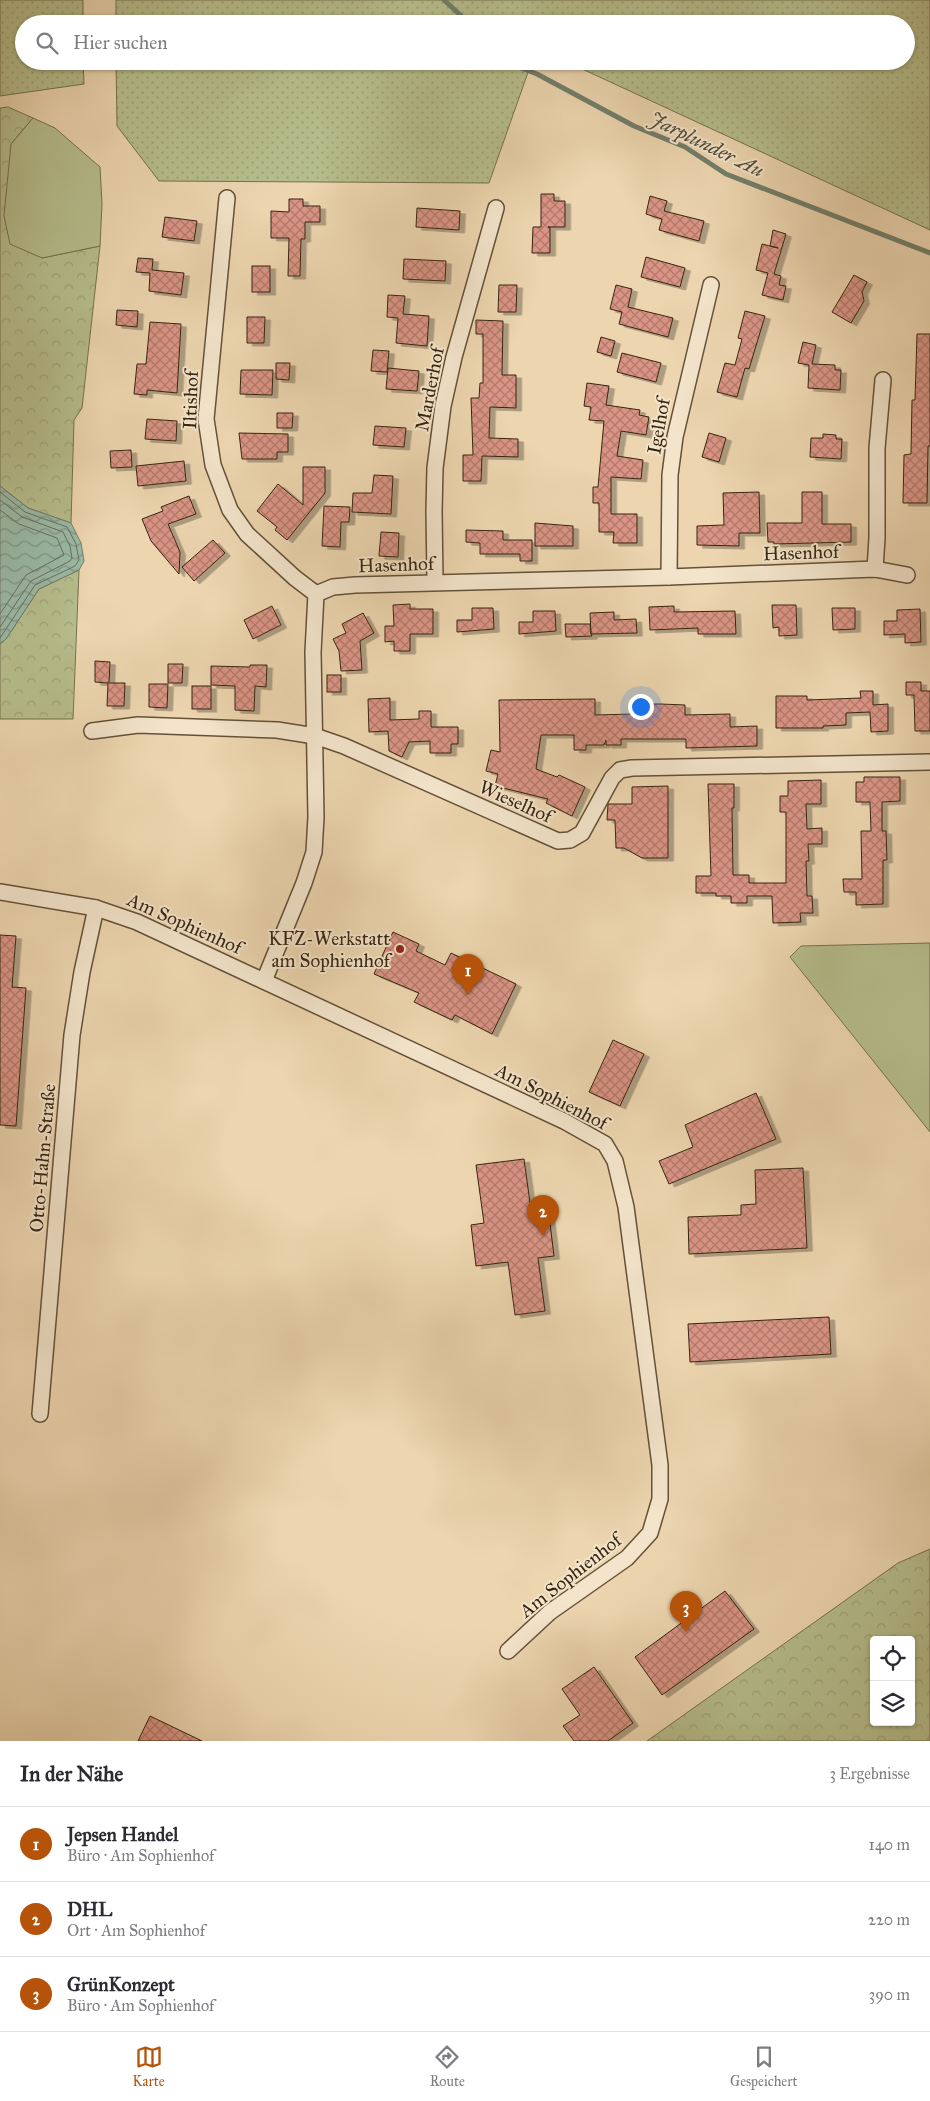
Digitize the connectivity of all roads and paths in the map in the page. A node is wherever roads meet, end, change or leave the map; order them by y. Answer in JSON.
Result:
{"nodes":[{"id":1,"x":227,"y":198,"type":"dead end"},
{"id":2,"x":496,"y":208,"type":"dead end"},
{"id":3,"x":711,"y":285,"type":"dead end"},
{"id":4,"x":882,"y":380,"type":"dead end"},
{"id":5,"x":875,"y":569,"type":"junction"},
{"id":6,"x":907,"y":575,"type":"dead end"},
{"id":7,"x":669,"y":577,"type":"junction"},
{"id":8,"x":435,"y":582,"type":"junction"},
{"id":9,"x":316,"y":594,"type":"junction"},
{"id":10,"x":92,"y":731,"type":"dead end"},
{"id":11,"x":315,"y":736,"type":"junction"},
{"id":12,"x":930,"y":762,"type":"edge"},
{"id":13,"x":0,"y":892,"type":"edge"},
{"id":14,"x":96,"y":908,"type":"junction"},
{"id":15,"x":264,"y":980,"type":"junction"},
{"id":16,"x":40,"y":1414,"type":"dead end"},
{"id":17,"x":508,"y":1651,"type":"dead end"}],
"edges":[{"from":1,"to":9,"type":"street","name":"Iltishof"},
{"from":2,"to":8,"type":"street","name":"Marderhof"},
{"from":3,"to":7,"type":"street","name":"Igelhof"},
{"from":4,"to":5,"type":"street"},
{"from":5,"to":6,"type":"street","name":"Hasenhof"},
{"from":5,"to":7,"type":"street","name":"Hasenhof"},
{"from":7,"to":8,"type":"street","name":"Hasenhof"},
{"from":8,"to":9,"type":"street","name":"Hasenhof"},
{"from":9,"to":11,"type":"street"},
{"from":10,"to":11,"type":"street","name":"Wieselhof"},
{"from":11,"to":12,"type":"street","name":"Wieselhof"},
{"from":11,"to":15,"type":"street"},
{"from":13,"to":14,"type":"street","name":"Am Sophienhof"},
{"from":14,"to":15,"type":"street","name":"Am Sophienhof"},
{"from":14,"to":16,"type":"street","name":"Otto-Hahn-Straße"},
{"from":15,"to":17,"type":"street","name":"Am Sophienhof"}]}
